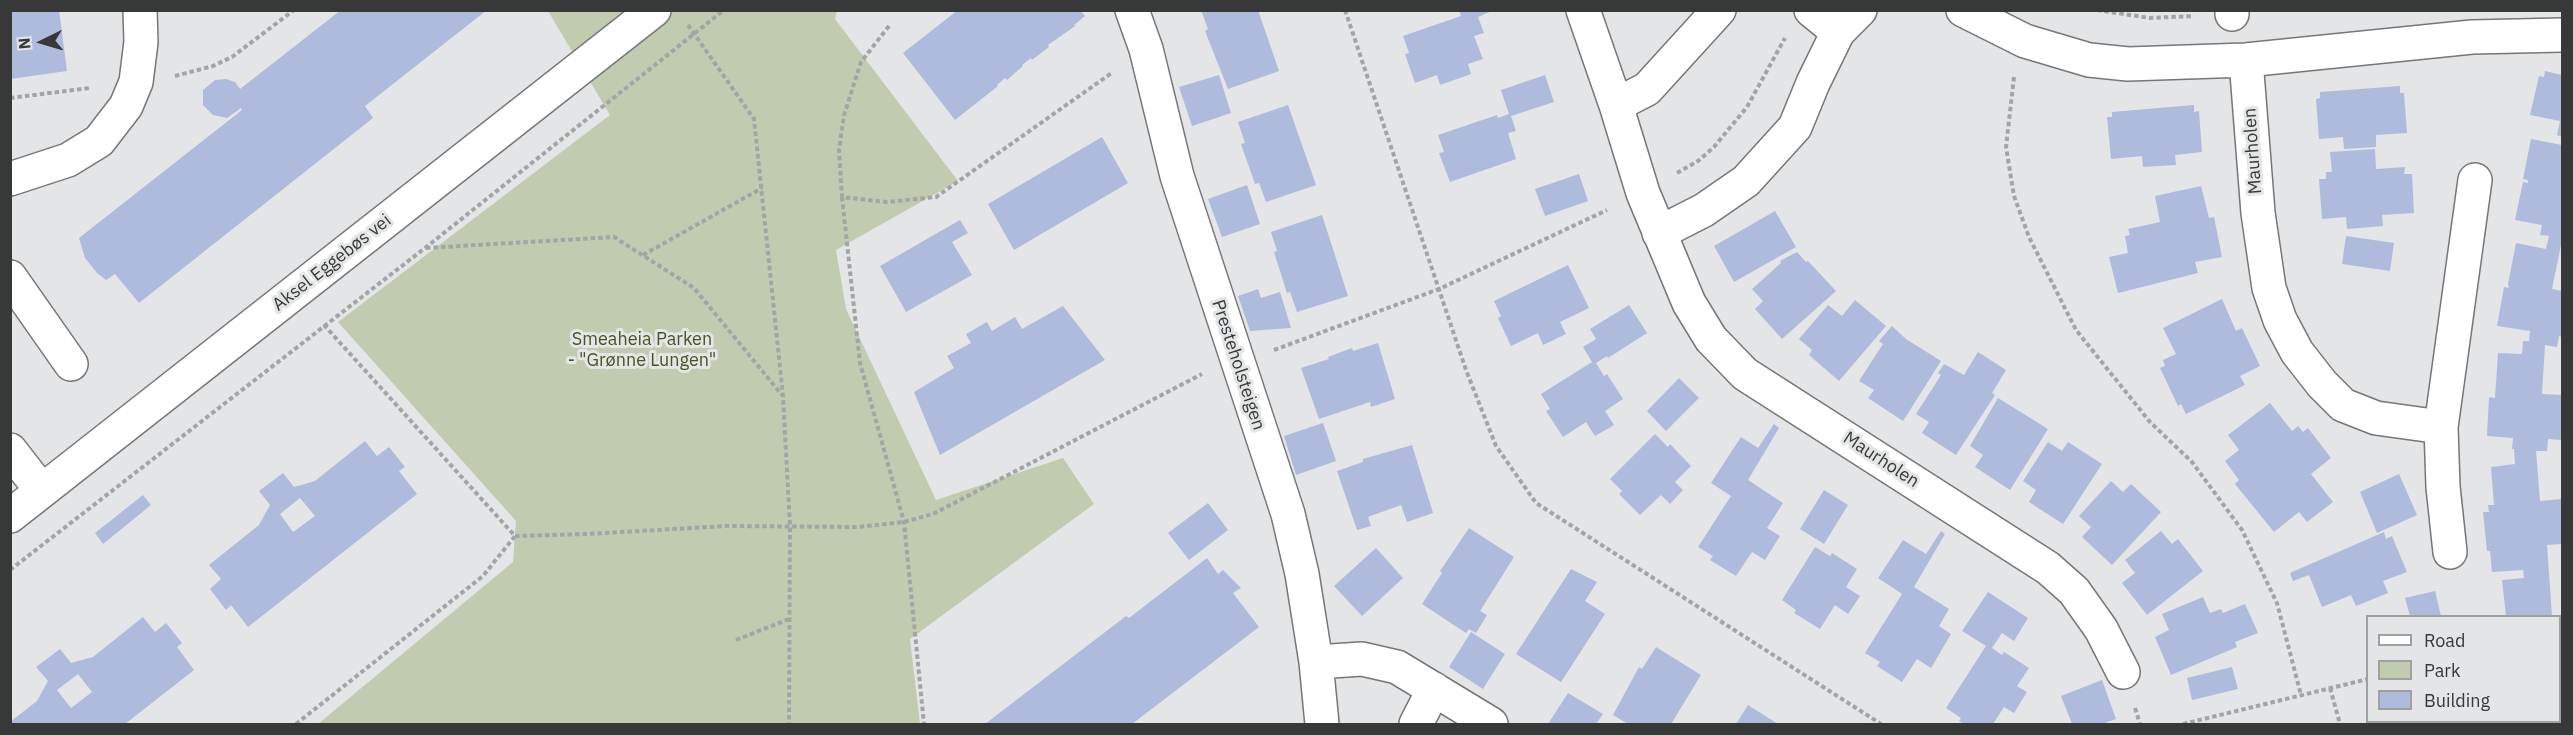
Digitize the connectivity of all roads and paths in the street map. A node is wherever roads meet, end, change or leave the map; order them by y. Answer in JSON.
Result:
{"nodes":[{"id":1,"x":140,"y":10,"type":"edge"},
{"id":2,"x":654,"y":10,"type":"edge"},
{"id":3,"x":724,"y":10,"type":"edge"},
{"id":4,"x":1132,"y":10,"type":"edge"},
{"id":5,"x":1345,"y":10,"type":"edge"},
{"id":6,"x":1583,"y":10,"type":"edge"},
{"id":7,"x":1719,"y":10,"type":"edge"},
{"id":8,"x":1963,"y":10,"type":"edge"},
{"id":9,"x":2097,"y":10,"type":"edge"},
{"id":10,"x":2232,"y":12,"type":"edge"},
{"id":11,"x":1800,"y":21,"type":"edge"},
{"id":12,"x":1849,"y":21,"type":"edge"},
{"id":13,"x":2471,"y":24,"type":"edge"},
{"id":14,"x":889,"y":26,"type":"dead end"},
{"id":15,"x":694,"y":34,"type":"junction"},
{"id":16,"x":2562,"y":35,"type":"edge"},
{"id":17,"x":2025,"y":41,"type":"junction"},
{"id":18,"x":1146,"y":49,"type":"junction"},
{"id":19,"x":2246,"y":60,"type":"junction"},
{"id":20,"x":1616,"y":105,"type":"junction"},
{"id":21,"x":10,"y":179,"type":"edge"},
{"id":22,"x":2475,"y":180,"type":"dead end"},
{"id":23,"x":762,"y":188,"type":"junction"},
{"id":24,"x":1643,"y":193,"type":"junction"},
{"id":25,"x":842,"y":198,"type":"junction"},
{"id":26,"x":1659,"y":233,"type":"junction"},
{"id":27,"x":425,"y":248,"type":"junction"},
{"id":28,"x":643,"y":255,"type":"junction"},
{"id":29,"x":10,"y":277,"type":"edge"},
{"id":30,"x":1438,"y":289,"type":"junction"},
{"id":31,"x":324,"y":325,"type":"junction"},
{"id":32,"x":1237,"y":363,"type":"junction"},
{"id":33,"x":71,"y":364,"type":"dead end"},
{"id":34,"x":783,"y":396,"type":"junction"},
{"id":35,"x":2441,"y":427,"type":"junction"},
{"id":36,"x":10,"y":450,"type":"edge"},
{"id":37,"x":42,"y":491,"type":"junction"},
{"id":38,"x":10,"y":516,"type":"edge"},
{"id":39,"x":904,"y":522,"type":"junction"},
{"id":40,"x":790,"y":526,"type":"junction"},
{"id":41,"x":515,"y":536,"type":"junction"},
{"id":42,"x":2450,"y":552,"type":"dead end"},
{"id":43,"x":10,"y":570,"type":"edge"},
{"id":44,"x":789,"y":619,"type":"junction"},
{"id":45,"x":736,"y":640,"type":"dead end"},
{"id":46,"x":1316,"y":662,"type":"junction"},
{"id":47,"x":2123,"y":672,"type":"dead end"},
{"id":48,"x":2366,"y":679,"type":"edge"},
{"id":49,"x":2330,"y":688,"type":"junction"},
{"id":50,"x":1434,"y":689,"type":"junction"},
{"id":51,"x":2301,"y":695,"type":"junction"},
{"id":52,"x":297,"y":724,"type":"edge"},
{"id":53,"x":789,"y":724,"type":"edge"},
{"id":54,"x":924,"y":724,"type":"edge"},
{"id":55,"x":1322,"y":724,"type":"edge"},
{"id":56,"x":1416,"y":724,"type":"edge"},
{"id":57,"x":1491,"y":724,"type":"edge"},
{"id":58,"x":1881,"y":724,"type":"edge"},
{"id":59,"x":2183,"y":724,"type":"edge"},
{"id":60,"x":2340,"y":724,"type":"edge"}],
"edges":[{"from":1,"to":21,"type":"street"},
{"from":2,"to":37,"type":"street","name":"Aksel Eggebøs vei"},
{"from":3,"to":15,"type":"path"},
{"from":4,"to":18,"type":"street","name":"Presteholsteigen"},
{"from":5,"to":30,"type":"path"},
{"from":6,"to":20,"type":"street","name":"Maurholen"},
{"from":7,"to":20,"type":"street"},
{"from":8,"to":17,"type":"street"},
{"from":9,"to":10,"type":"path"},
{"from":11,"to":12,"type":"street"},
{"from":11,"to":24,"type":"path"},
{"from":12,"to":26,"type":"street"},
{"from":13,"to":16,"type":"street"},
{"from":13,"to":19,"type":"street"},
{"from":14,"to":25,"type":"path"},
{"from":15,"to":23,"type":"path"},
{"from":15,"to":27,"type":"path"},
{"from":17,"to":19,"type":"street"},
{"from":17,"to":51,"type":"path"},
{"from":18,"to":25,"type":"path"},
{"from":18,"to":32,"type":"street","name":"Presteholsteigen"},
{"from":19,"to":35,"type":"street","name":"Maurholen"},
{"from":20,"to":24,"type":"street","name":"Maurholen"},
{"from":22,"to":35,"type":"street"},
{"from":23,"to":28,"type":"path"},
{"from":23,"to":34,"type":"path"},
{"from":24,"to":26,"type":"street","name":"Maurholen"},
{"from":24,"to":30,"type":"path"},
{"from":25,"to":39,"type":"path"},
{"from":26,"to":47,"type":"street","name":"Maurholen"},
{"from":27,"to":28,"type":"path"},
{"from":27,"to":31,"type":"path"},
{"from":28,"to":34,"type":"path"},
{"from":29,"to":33,"type":"street"},
{"from":30,"to":32,"type":"path"},
{"from":30,"to":58,"type":"path"},
{"from":31,"to":41,"type":"path"},
{"from":31,"to":43,"type":"path"},
{"from":32,"to":39,"type":"path"},
{"from":32,"to":46,"type":"street","name":"Presteholsteigen"},
{"from":34,"to":40,"type":"path"},
{"from":35,"to":42,"type":"street"},
{"from":36,"to":37,"type":"street"},
{"from":37,"to":38,"type":"street","name":"Aksel Eggebøs vei"},
{"from":39,"to":40,"type":"path"},
{"from":39,"to":54,"type":"path"},
{"from":40,"to":41,"type":"path"},
{"from":40,"to":44,"type":"path"},
{"from":41,"to":52,"type":"path"},
{"from":44,"to":45,"type":"path"},
{"from":44,"to":53,"type":"path"},
{"from":46,"to":50,"type":"street"},
{"from":46,"to":55,"type":"street","name":"Presteholsteigen"},
{"from":48,"to":49,"type":"path"},
{"from":49,"to":51,"type":"path"},
{"from":49,"to":60,"type":"path"},
{"from":50,"to":56,"type":"street"},
{"from":50,"to":57,"type":"street"},
{"from":51,"to":59,"type":"path"}]}
